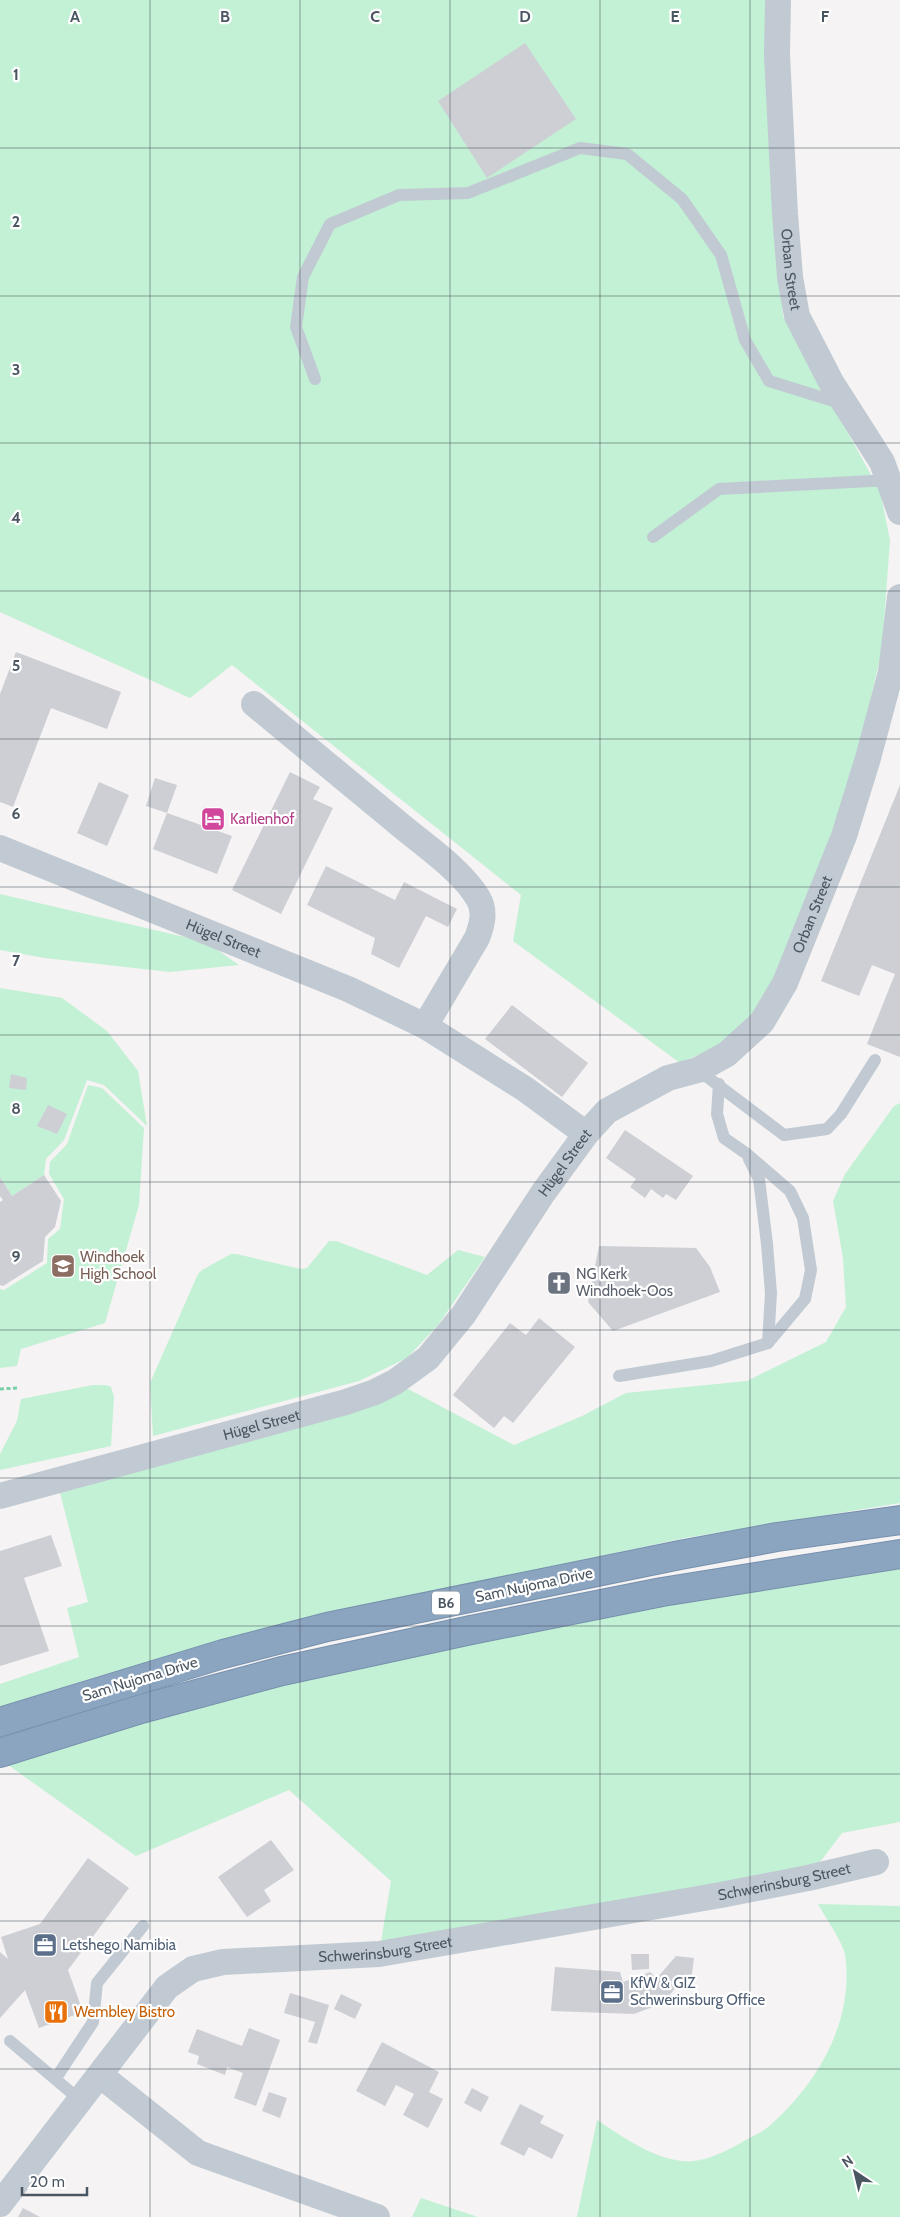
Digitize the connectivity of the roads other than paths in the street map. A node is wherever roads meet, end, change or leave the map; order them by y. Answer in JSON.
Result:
{"nodes":[{"id":1,"x":778,"y":0,"type":"edge"},
{"id":2,"x":315,"y":379,"type":"dead end"},
{"id":3,"x":845,"y":404,"type":"junction"},
{"id":4,"x":895,"y":475,"type":"edge"},
{"id":5,"x":900,"y":512,"type":"edge"},
{"id":6,"x":653,"y":538,"type":"dead end"},
{"id":7,"x":900,"y":597,"type":"edge"},
{"id":8,"x":254,"y":704,"type":"dead end"},
{"id":9,"x":0,"y":848,"type":"edge"},
{"id":10,"x":425,"y":1026,"type":"junction"},
{"id":11,"x":875,"y":1060,"type":"dead end"},
{"id":12,"x":698,"y":1070,"type":"junction"},
{"id":13,"x":719,"y":1084,"type":"junction"},
{"id":14,"x":586,"y":1134,"type":"junction"},
{"id":15,"x":747,"y":1154,"type":"junction"},
{"id":16,"x":768,"y":1343,"type":"junction"},
{"id":17,"x":619,"y":1376,"type":"dead end"},
{"id":18,"x":0,"y":1496,"type":"edge"},
{"id":19,"x":900,"y":1520,"type":"edge"},
{"id":20,"x":900,"y":1554,"type":"edge"},
{"id":21,"x":0,"y":1722,"type":"edge"},
{"id":22,"x":0,"y":1753,"type":"edge"},
{"id":23,"x":876,"y":1862,"type":"dead end"},
{"id":24,"x":143,"y":1926,"type":"dead end"},
{"id":25,"x":10,"y":2041,"type":"dead end"},
{"id":26,"x":100,"y":2075,"type":"junction"},
{"id":27,"x":56,"y":2078,"type":"junction"},
{"id":28,"x":80,"y":2100,"type":"junction"},
{"id":29,"x":0,"y":2204,"type":"edge"},
{"id":30,"x":377,"y":2217,"type":"edge"}],
"edges":[{"from":1,"to":3,"type":"street","name":"Orban Street"},
{"from":2,"to":3,"type":"lane"},
{"from":3,"to":4,"type":"street","name":"Orban Street"},
{"from":4,"to":5,"type":"street","name":"Orban Street"},
{"from":4,"to":6,"type":"lane"},
{"from":7,"to":12,"type":"street","name":"Orban Street"},
{"from":8,"to":10,"type":"street"},
{"from":9,"to":10,"type":"street","name":"Hügel Street"},
{"from":10,"to":14,"type":"street","name":"Hügel Street"},
{"from":11,"to":13,"type":"lane"},
{"from":12,"to":13,"type":"lane"},
{"from":12,"to":14,"type":"street","name":"Orban Street"},
{"from":13,"to":15,"type":"lane"},
{"from":14,"to":18,"type":"street","name":"Hügel Street"},
{"from":15,"to":16,"type":"lane"},
{"from":15,"to":16,"type":"lane"},
{"from":16,"to":17,"type":"lane"},
{"from":19,"to":21,"type":"highway","name":"Sam Nujoma Drive","number":"B6"},
{"from":20,"to":22,"type":"highway","name":"Sam Nujoma Drive","number":"B6"},
{"from":23,"to":26,"type":"street","name":"Schwerinsburg Street"},
{"from":24,"to":27,"type":"lane"},
{"from":25,"to":27,"type":"lane"},
{"from":26,"to":28,"type":"street","name":"Schwerinsburg Street"},
{"from":26,"to":30,"type":"street"},
{"from":27,"to":28,"type":"lane"},
{"from":28,"to":29,"type":"street","name":"Schwerinsburg Street"}]}
